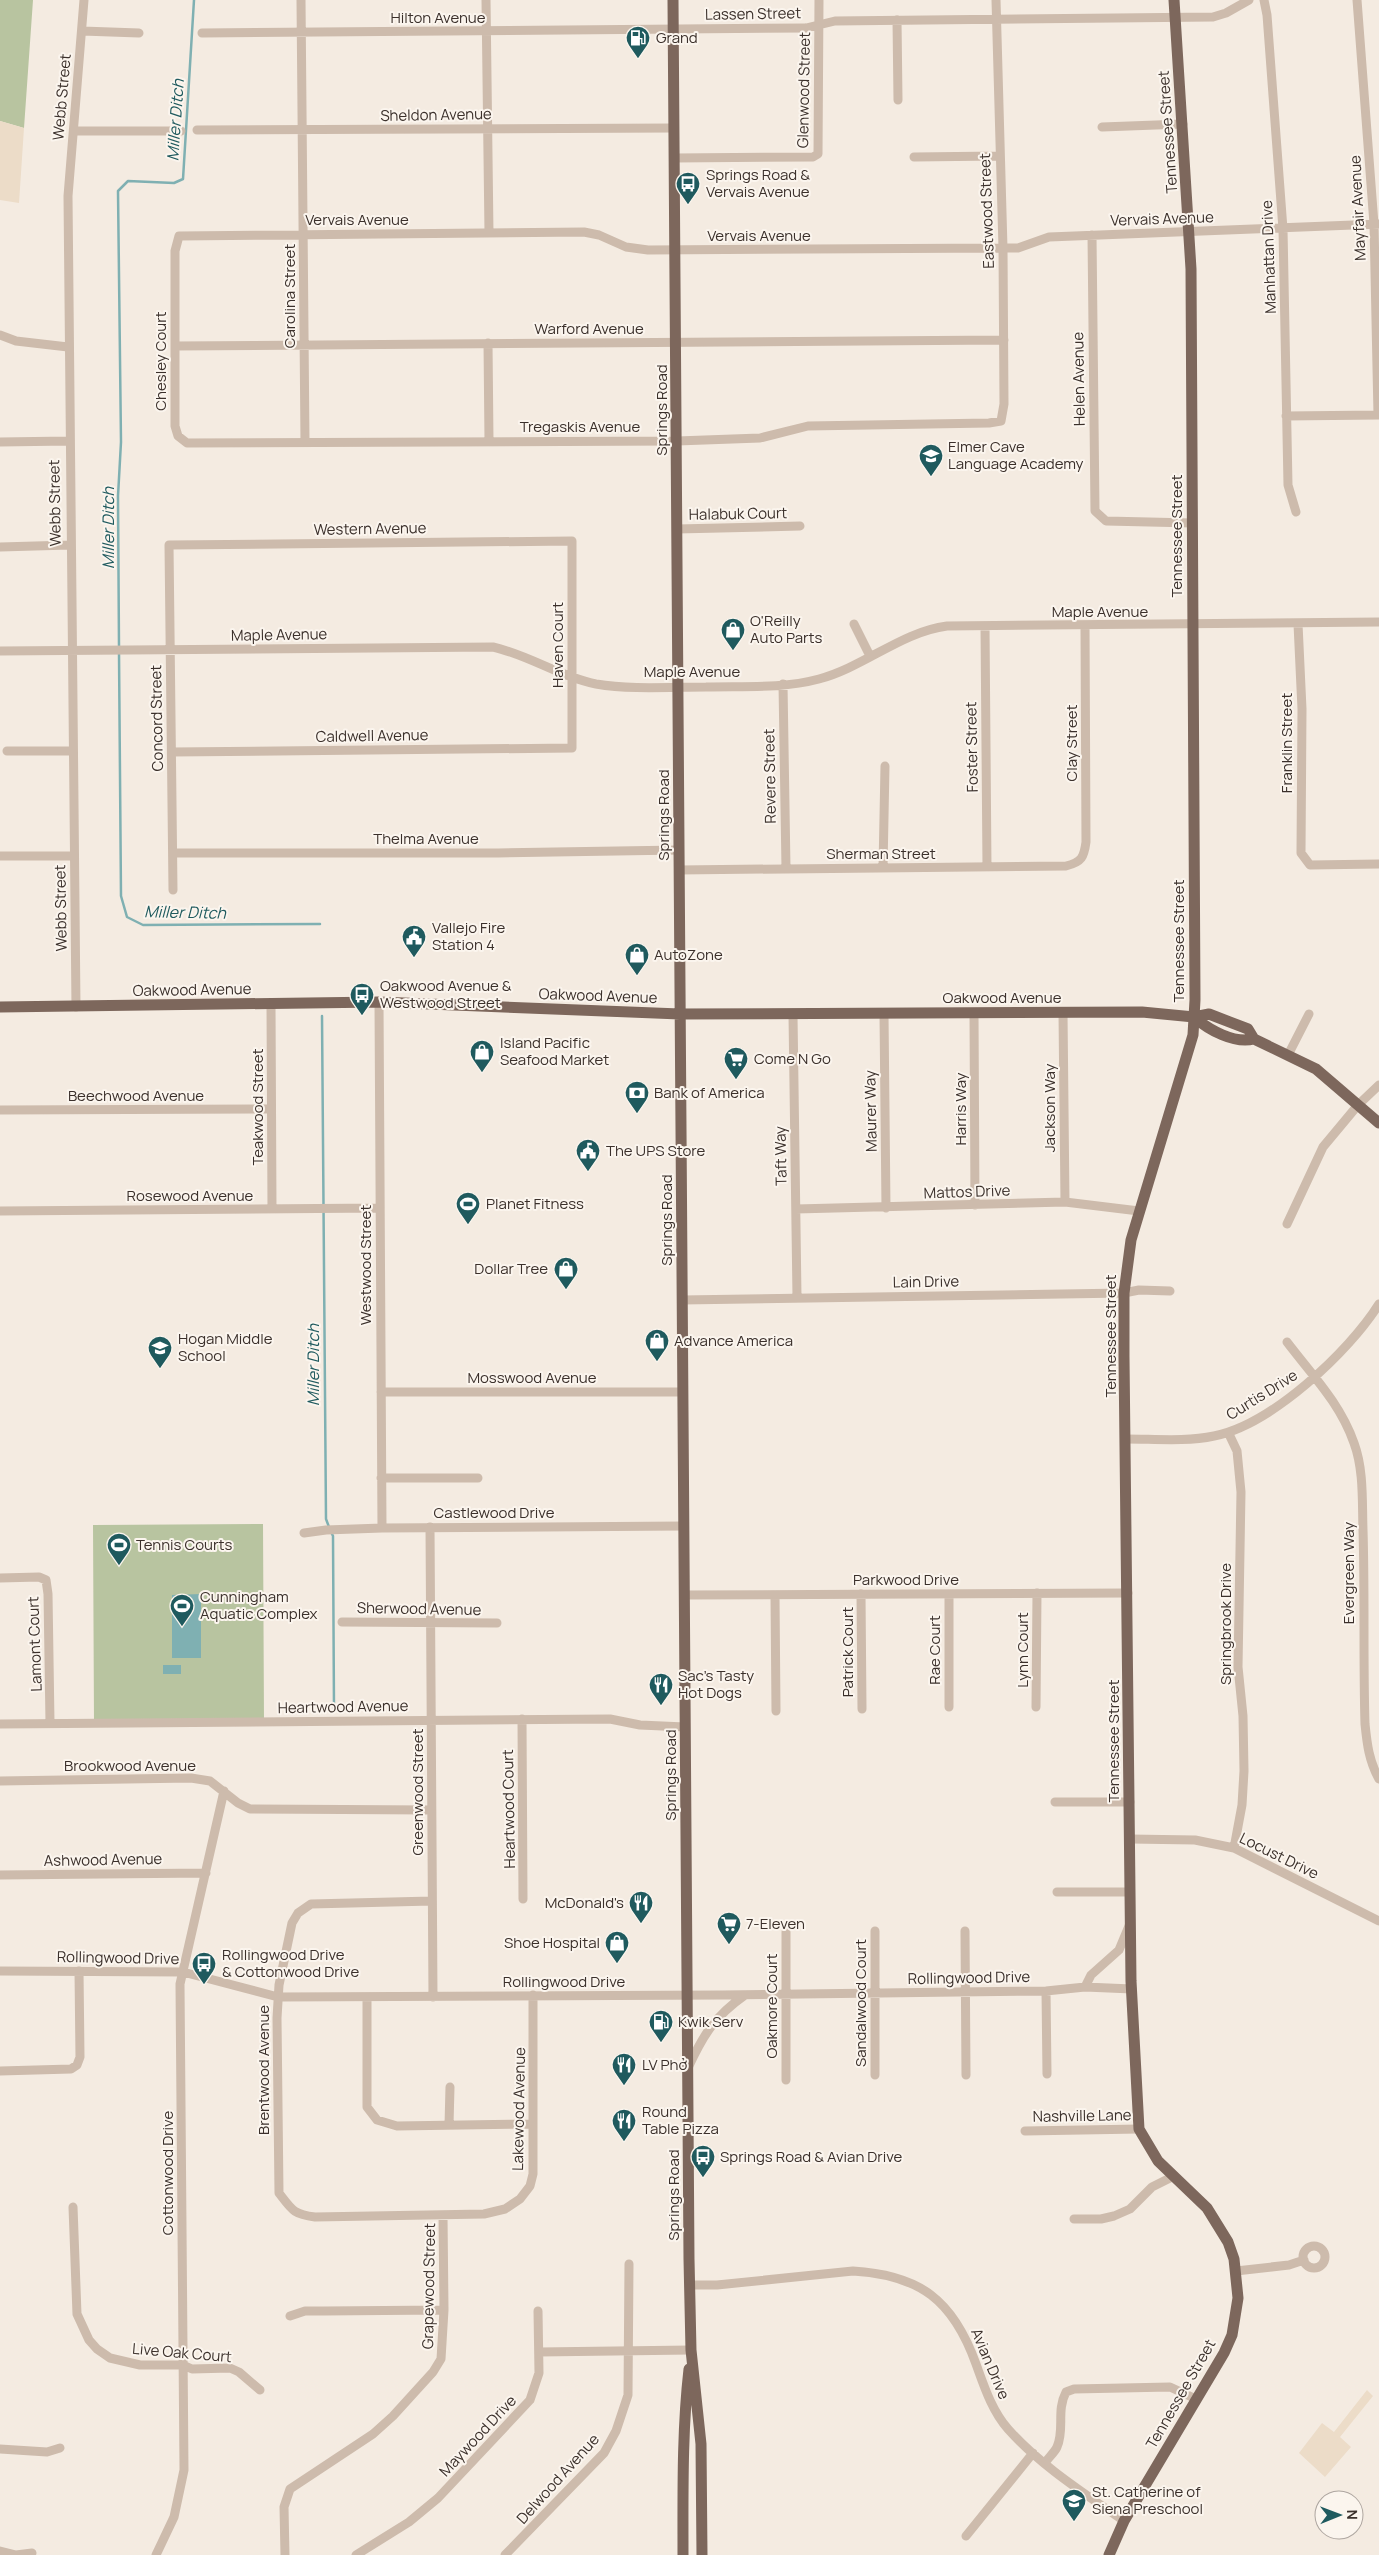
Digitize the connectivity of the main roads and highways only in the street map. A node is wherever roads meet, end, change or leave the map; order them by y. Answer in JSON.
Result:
{"nodes":[{"id":1,"x":673,"y":0,"type":"edge"},
{"id":2,"x":1174,"y":0,"type":"edge"},
{"id":3,"x":0,"y":1007,"type":"edge"},
{"id":4,"x":680,"y":1014,"type":"junction"},
{"id":5,"x":1194,"y":1017,"type":"junction"},
{"id":6,"x":1379,"y":1123,"type":"edge"},
{"id":7,"x":692,"y":2350,"type":"junction"},
{"id":8,"x":683,"y":2555,"type":"edge"},
{"id":9,"x":702,"y":2555,"type":"edge"},
{"id":10,"x":1109,"y":2555,"type":"edge"}],
"edges":[{"from":1,"to":4,"type":"main road","name":"Springs Road"},
{"from":2,"to":5,"type":"main road","name":"Tennessee Street"},
{"from":3,"to":4,"type":"main road","name":"Oakwood Avenue"},
{"from":4,"to":5,"type":"main road","name":"Oakwood Avenue"},
{"from":4,"to":7,"type":"main road","name":"Springs Road"},
{"from":5,"to":6,"type":"main road","name":"Oakwood Avenue"},
{"from":5,"to":10,"type":"main road","name":"Tennessee Street"},
{"from":7,"to":8,"type":"main road","name":"Springs Road"},
{"from":7,"to":9,"type":"main road","name":"Springs Road"}]}
